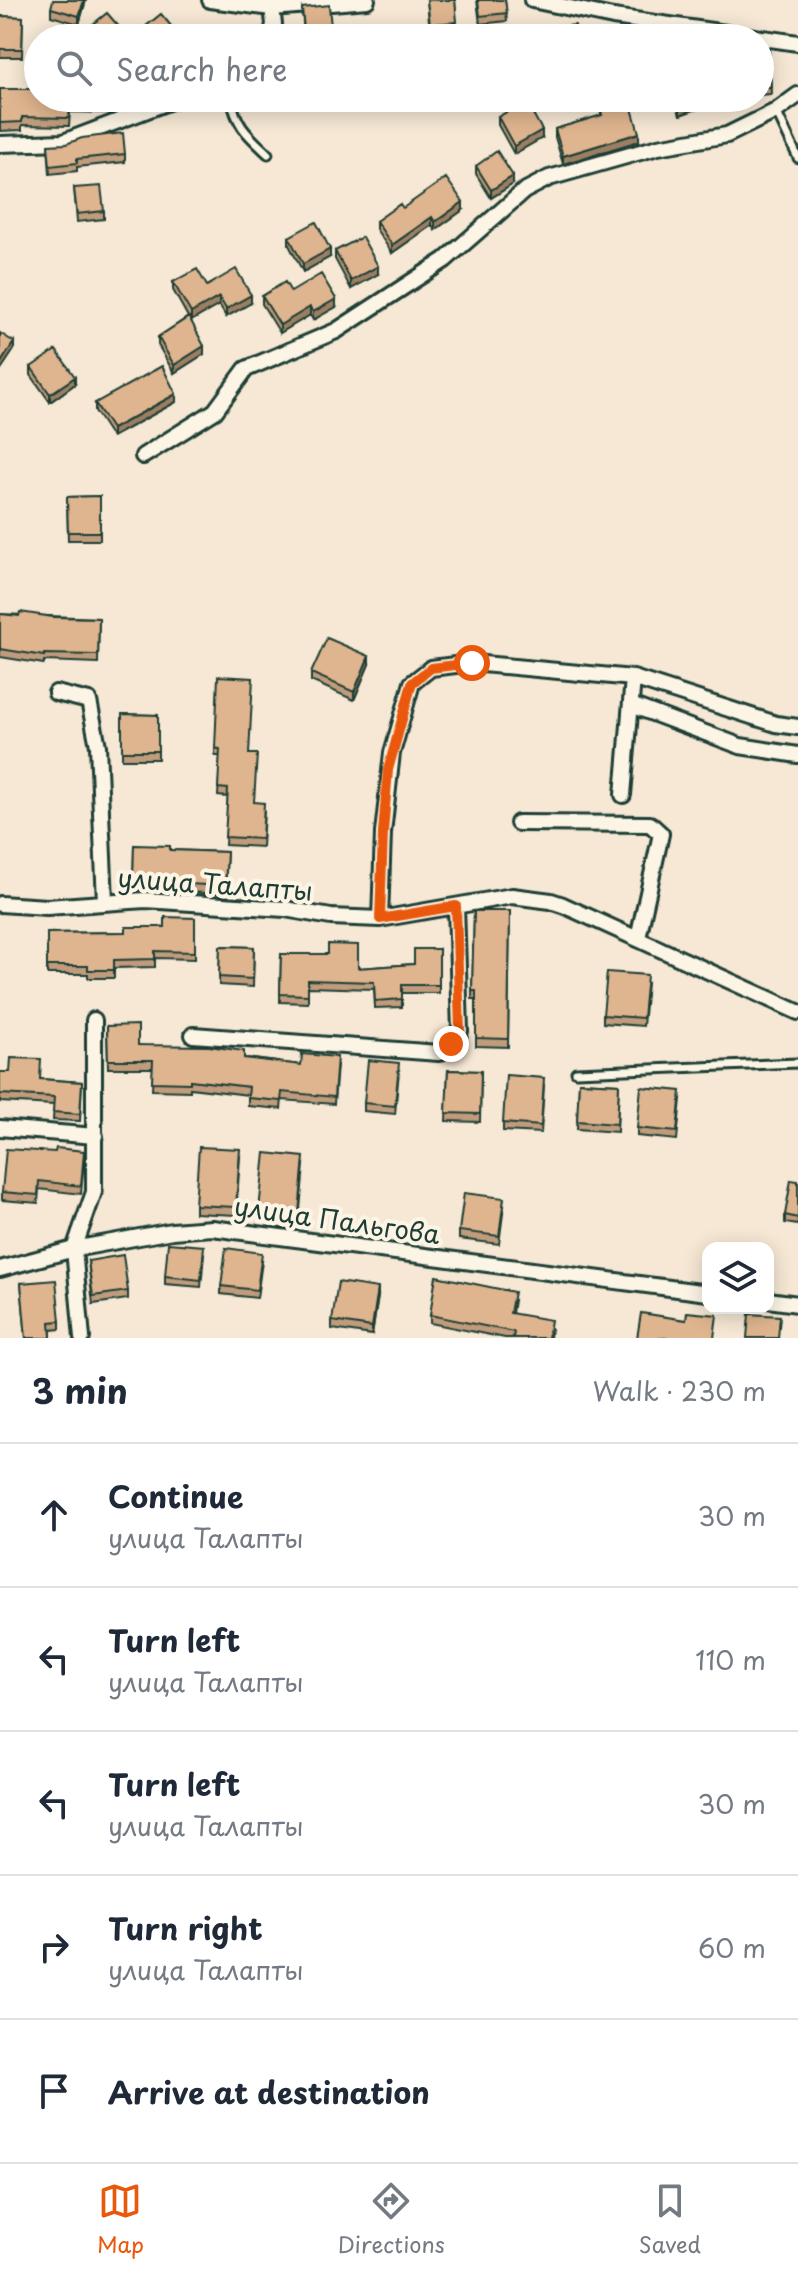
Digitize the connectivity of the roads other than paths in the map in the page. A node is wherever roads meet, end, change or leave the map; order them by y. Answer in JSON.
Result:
{"nodes":[{"id":1,"x":210,"y":0,"type":"edge"},
{"id":2,"x":367,"y":0,"type":"edge"},
{"id":3,"x":532,"y":0,"type":"edge"},
{"id":4,"x":272,"y":8,"type":"junction"},
{"id":5,"x":274,"y":24,"type":"edge"},
{"id":6,"x":663,"y":24,"type":"edge"},
{"id":7,"x":774,"y":40,"type":"edge"},
{"id":8,"x":798,"y":43,"type":"edge"},
{"id":9,"x":798,"y":95,"type":"edge"},
{"id":10,"x":776,"y":111,"type":"joint"},
{"id":11,"x":142,"y":112,"type":"edge"},
{"id":12,"x":233,"y":112,"type":"edge"},
{"id":13,"x":774,"y":112,"type":"edge"},
{"id":14,"x":0,"y":144,"type":"edge"},
{"id":15,"x":268,"y":154,"type":"dead end"},
{"id":16,"x":798,"y":158,"type":"edge"},
{"id":17,"x":143,"y":456,"type":"dead end"},
{"id":18,"x":633,"y":678,"type":"junction"},
{"id":19,"x":56,"y":693,"type":"dead end"},
{"id":20,"x":631,"y":705,"type":"junction"},
{"id":21,"x":798,"y":727,"type":"edge"},
{"id":22,"x":798,"y":755,"type":"edge"},
{"id":23,"x":623,"y":795,"type":"dead end"},
{"id":24,"x":518,"y":823,"type":"dead end"},
{"id":25,"x":105,"y":901,"type":"junction"},
{"id":26,"x":0,"y":904,"type":"edge"},
{"id":27,"x":456,"y":906,"type":"junction"},
{"id":28,"x":380,"y":919,"type":"junction"},
{"id":29,"x":638,"y":938,"type":"junction"},
{"id":30,"x":798,"y":1012,"type":"edge"},
{"id":31,"x":94,"y":1020,"type":"dead end"},
{"id":32,"x":193,"y":1035,"type":"dead end"},
{"id":33,"x":798,"y":1063,"type":"edge"},
{"id":34,"x":576,"y":1072,"type":"dead end"},
{"id":35,"x":0,"y":1128,"type":"edge"},
{"id":36,"x":95,"y":1136,"type":"junction"},
{"id":37,"x":74,"y":1249,"type":"junction"},
{"id":38,"x":0,"y":1269,"type":"edge"},
{"id":39,"x":702,"y":1292,"type":"edge"},
{"id":40,"x":774,"y":1301,"type":"edge"},
{"id":41,"x":798,"y":1304,"type":"edge"},
{"id":42,"x":82,"y":1338,"type":"edge"}],
"edges":[{"from":1,"to":4,"type":"street"},
{"from":2,"to":4,"type":"street"},
{"from":3,"to":6,"type":"street"},
{"from":4,"to":5,"type":"street"},
{"from":7,"to":8,"type":"street"},
{"from":9,"to":10,"type":"street"},
{"from":10,"to":16,"type":"lane"},
{"from":11,"to":14,"type":"street"},
{"from":12,"to":15,"type":"lane"},
{"from":13,"to":17,"type":"street"},
{"from":18,"to":20,"type":"street"},
{"from":18,"to":21,"type":"street"},
{"from":18,"to":28,"type":"street"},
{"from":19,"to":25,"type":"street"},
{"from":20,"to":22,"type":"street"},
{"from":20,"to":23,"type":"street"},
{"from":24,"to":29,"type":"street"},
{"from":25,"to":26,"type":"street","name":"улица Талапты"},
{"from":25,"to":28,"type":"street","name":"улица Талапты"},
{"from":27,"to":28,"type":"street","name":"улица Талапты"},
{"from":27,"to":29,"type":"street","name":"улица Талапты"},
{"from":27,"to":32,"type":"street"},
{"from":29,"to":30,"type":"street","name":"улица Талапты"},
{"from":31,"to":36,"type":"street"},
{"from":33,"to":34,"type":"lane"},
{"from":35,"to":36,"type":"street"},
{"from":36,"to":37,"type":"street"},
{"from":37,"to":38,"type":"street","name":"улица Пальгова"},
{"from":37,"to":39,"type":"street","name":"улица Пальгова"},
{"from":37,"to":42,"type":"street"},
{"from":40,"to":41,"type":"street"}]}
